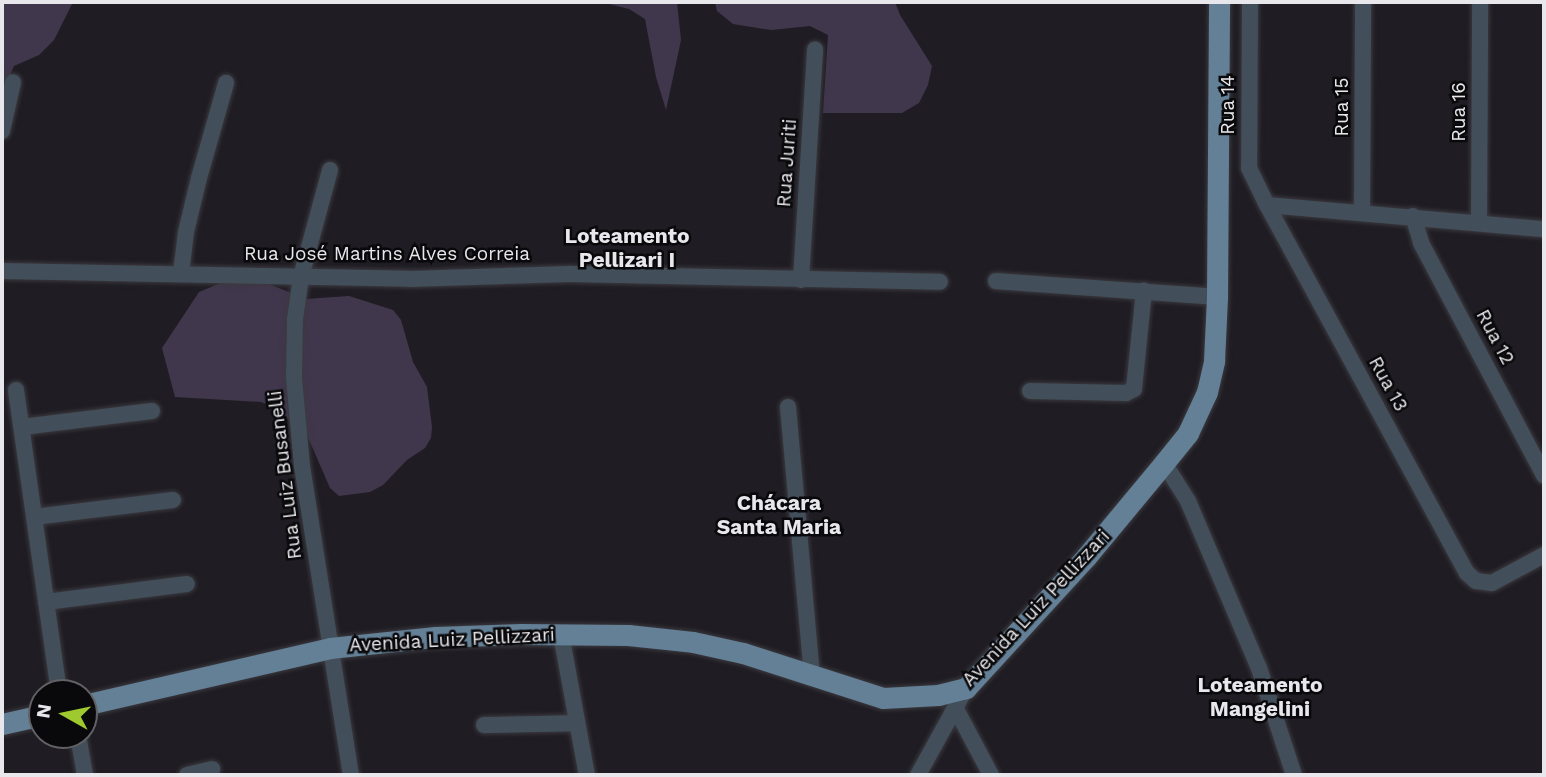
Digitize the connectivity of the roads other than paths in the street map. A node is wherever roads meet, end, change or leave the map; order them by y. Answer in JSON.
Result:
{"nodes":[{"id":1,"x":1219,"y":2,"type":"edge"},
{"id":2,"x":1250,"y":2,"type":"edge"},
{"id":3,"x":1363,"y":2,"type":"edge"},
{"id":4,"x":1480,"y":2,"type":"edge"},
{"id":5,"x":815,"y":49,"type":"dead end"},
{"id":6,"x":13,"y":82,"type":"dead end"},
{"id":7,"x":226,"y":83,"type":"dead end"},
{"id":8,"x":2,"y":131,"type":"edge"},
{"id":9,"x":330,"y":170,"type":"dead end"},
{"id":10,"x":1267,"y":205,"type":"junction"},
{"id":11,"x":1362,"y":212,"type":"junction"},
{"id":12,"x":1413,"y":216,"type":"junction"},
{"id":13,"x":1479,"y":222,"type":"junction"},
{"id":14,"x":1544,"y":229,"type":"edge"},
{"id":15,"x":2,"y":271,"type":"edge"},
{"id":16,"x":181,"y":273,"type":"junction"},
{"id":17,"x":301,"y":278,"type":"junction"},
{"id":18,"x":801,"y":279,"type":"junction"},
{"id":19,"x":996,"y":281,"type":"dead end"},
{"id":20,"x":940,"y":282,"type":"dead end"},
{"id":21,"x":1144,"y":291,"type":"junction"},
{"id":22,"x":1217,"y":297,"type":"junction"},
{"id":23,"x":16,"y":390,"type":"dead end"},
{"id":24,"x":1030,"y":391,"type":"dead end"},
{"id":25,"x":788,"y":407,"type":"dead end"},
{"id":26,"x":152,"y":411,"type":"dead end"},
{"id":27,"x":22,"y":427,"type":"junction"},
{"id":28,"x":1164,"y":463,"type":"junction"},
{"id":29,"x":1544,"y":475,"type":"edge"},
{"id":30,"x":173,"y":500,"type":"dead end"},
{"id":31,"x":34,"y":517,"type":"junction"},
{"id":32,"x":1544,"y":555,"type":"edge"},
{"id":33,"x":187,"y":584,"type":"dead end"},
{"id":34,"x":46,"y":602,"type":"junction"},
{"id":35,"x":561,"y":634,"type":"junction"},
{"id":36,"x":330,"y":648,"type":"junction"},
{"id":37,"x":812,"y":675,"type":"junction"},
{"id":38,"x":57,"y":679,"type":"edge"},
{"id":39,"x":966,"y":688,"type":"junction"},
{"id":40,"x":98,"y":702,"type":"edge"},
{"id":41,"x":956,"y":709,"type":"junction"},
{"id":42,"x":28,"y":718,"type":"edge"},
{"id":43,"x":577,"y":723,"type":"junction"},
{"id":44,"x":2,"y":724,"type":"edge"},
{"id":45,"x":484,"y":725,"type":"dead end"},
{"id":46,"x":80,"y":749,"type":"edge"},
{"id":47,"x":212,"y":769,"type":"dead end"},
{"id":48,"x":85,"y":775,"type":"edge"},
{"id":49,"x":187,"y":775,"type":"edge"},
{"id":50,"x":351,"y":775,"type":"edge"},
{"id":51,"x":587,"y":775,"type":"edge"},
{"id":52,"x":918,"y":775,"type":"edge"},
{"id":53,"x":991,"y":775,"type":"edge"},
{"id":54,"x":1294,"y":775,"type":"edge"}],
"edges":[{"from":1,"to":22,"type":"main road","name":"Avenida Luiz Pellizzari"},
{"from":2,"to":10,"type":"street","name":"Rua 14"},
{"from":3,"to":11,"type":"street","name":"Rua 15"},
{"from":4,"to":13,"type":"street","name":"Rua 16"},
{"from":5,"to":18,"type":"street","name":"Rua Juriti"},
{"from":6,"to":8,"type":"street"},
{"from":7,"to":16,"type":"street"},
{"from":9,"to":17,"type":"street","name":"Rua Luiz Busanelli"},
{"from":10,"to":11,"type":"street"},
{"from":10,"to":32,"type":"street","name":"Rua 13"},
{"from":11,"to":12,"type":"street"},
{"from":12,"to":13,"type":"street"},
{"from":12,"to":29,"type":"street","name":"Rua 12"},
{"from":13,"to":14,"type":"street"},
{"from":15,"to":16,"type":"street","name":"Rua José Martins Alves Correia"},
{"from":16,"to":17,"type":"street","name":"Rua José Martins Alves Correia"},
{"from":17,"to":18,"type":"street","name":"Rua José Martins Alves Correia"},
{"from":17,"to":36,"type":"street","name":"Rua Luiz Busanelli"},
{"from":18,"to":20,"type":"street","name":"Rua José Martins Alves Correia"},
{"from":19,"to":21,"type":"street"},
{"from":21,"to":22,"type":"street"},
{"from":21,"to":24,"type":"street"},
{"from":22,"to":28,"type":"main road","name":"Avenida Luiz Pellizzari"},
{"from":23,"to":27,"type":"street"},
{"from":25,"to":37,"type":"street"},
{"from":26,"to":27,"type":"street"},
{"from":27,"to":31,"type":"street"},
{"from":28,"to":39,"type":"main road","name":"Avenida Luiz Pellizzari"},
{"from":28,"to":54,"type":"street"},
{"from":30,"to":31,"type":"street"},
{"from":31,"to":34,"type":"street"},
{"from":33,"to":34,"type":"street"},
{"from":34,"to":38,"type":"street"},
{"from":35,"to":36,"type":"main road","name":"Avenida Luiz Pellizzari"},
{"from":35,"to":37,"type":"main road","name":"Avenida Luiz Pellizzari"},
{"from":35,"to":43,"type":"street"},
{"from":36,"to":40,"type":"main road","name":"Avenida Luiz Pellizzari"},
{"from":36,"to":50,"type":"street","name":"Rua Luiz Busanelli"},
{"from":37,"to":39,"type":"main road","name":"Avenida Luiz Pellizzari"},
{"from":39,"to":41,"type":"street"},
{"from":41,"to":52,"type":"street"},
{"from":41,"to":53,"type":"street"},
{"from":42,"to":44,"type":"main road"},
{"from":43,"to":45,"type":"street"},
{"from":43,"to":51,"type":"street"},
{"from":46,"to":48,"type":"street"},
{"from":47,"to":49,"type":"street"}]}
